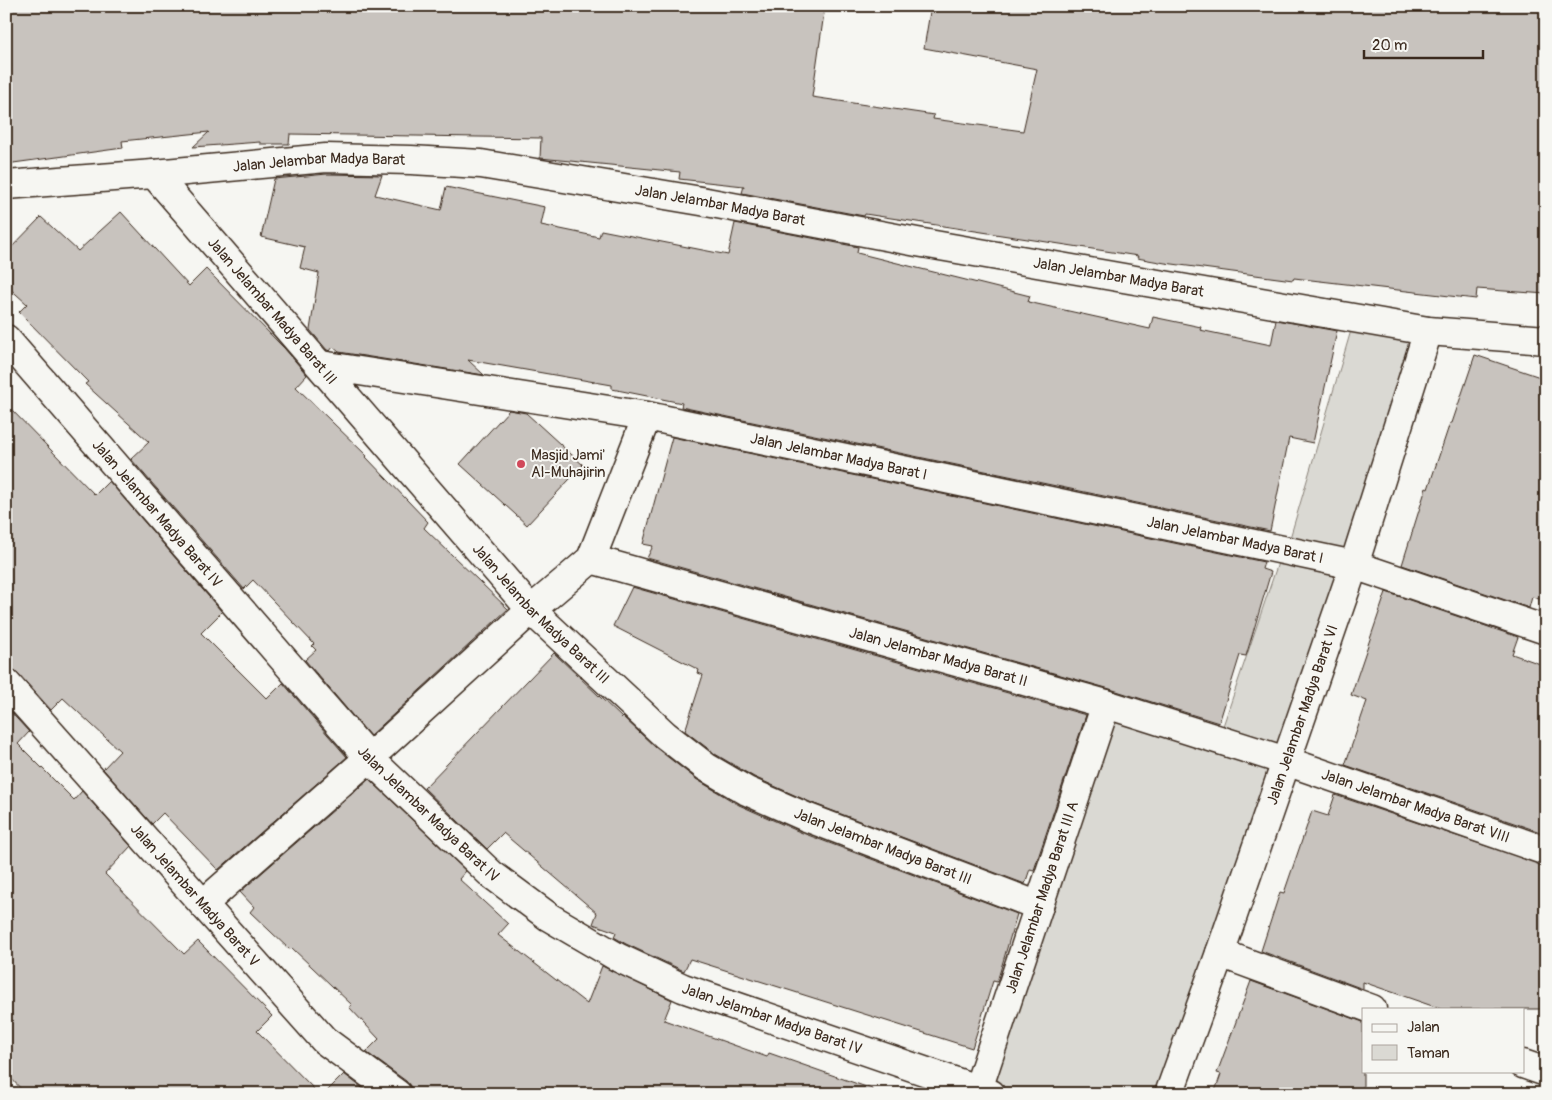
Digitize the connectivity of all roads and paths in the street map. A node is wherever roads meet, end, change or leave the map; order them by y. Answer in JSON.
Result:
{"nodes":[{"id":1,"x":154,"y":174,"type":"junction"},
{"id":2,"x":6,"y":185,"type":"edge"},
{"id":3,"x":1428,"y":331,"type":"junction"},
{"id":4,"x":6,"y":339,"type":"edge"},
{"id":5,"x":1546,"y":340,"type":"edge"},
{"id":6,"x":321,"y":365,"type":"junction"},
{"id":7,"x":647,"y":416,"type":"junction"},
{"id":8,"x":591,"y":558,"type":"junction"},
{"id":9,"x":1354,"y":566,"type":"junction"},
{"id":10,"x":532,"y":610,"type":"junction"},
{"id":11,"x":1546,"y":630,"type":"edge"},
{"id":12,"x":6,"y":683,"type":"edge"},
{"id":13,"x":1106,"y":704,"type":"junction"},
{"id":14,"x":369,"y":758,"type":"junction"},
{"id":15,"x":1286,"y":761,"type":"junction"},
{"id":16,"x":1546,"y":852,"type":"edge"},
{"id":17,"x":203,"y":904,"type":"junction"},
{"id":18,"x":1039,"y":906,"type":"junction"},
{"id":19,"x":1220,"y":953,"type":"junction"},
{"id":20,"x":1369,"y":1008,"type":"edge"},
{"id":21,"x":1524,"y":1064,"type":"edge"},
{"id":22,"x":1546,"y":1072,"type":"edge"},
{"id":23,"x":984,"y":1092,"type":"edge"},
{"id":24,"x":397,"y":1094,"type":"edge"},
{"id":25,"x":1169,"y":1094,"type":"edge"}],
"edges":[{"from":1,"to":2,"type":"street","name":"Jalan Jelambar Madya Barat"},
{"from":1,"to":3,"type":"street","name":"Jalan Jelambar Madya Barat"},
{"from":1,"to":6,"type":"street","name":"Jalan Jelambar Madya Barat III"},
{"from":3,"to":5,"type":"street","name":"Jalan Jelambar Madya Barat"},
{"from":3,"to":9,"type":"street","name":"Jalan Jelambar Madya Barat VI"},
{"from":4,"to":14,"type":"street","name":"Jalan Jelambar Madya Barat IV"},
{"from":6,"to":7,"type":"street","name":"Jalan Jelambar Madya Barat I"},
{"from":6,"to":10,"type":"street","name":"Jalan Jelambar Madya Barat III"},
{"from":7,"to":8,"type":"street"},
{"from":7,"to":9,"type":"street","name":"Jalan Jelambar Madya Barat I"},
{"from":8,"to":10,"type":"street"},
{"from":8,"to":13,"type":"street","name":"Jalan Jelambar Madya Barat II"},
{"from":9,"to":11,"type":"street","name":"Jalan Jelambar Madya Barat I"},
{"from":9,"to":15,"type":"street","name":"Jalan Jelambar Madya Barat VI"},
{"from":10,"to":14,"type":"street"},
{"from":10,"to":18,"type":"street","name":"Jalan Jelambar Madya Barat III"},
{"from":12,"to":17,"type":"street","name":"Jalan Jelambar Madya Barat V"},
{"from":13,"to":15,"type":"street","name":"Jalan Jelambar Madya Barat II"},
{"from":13,"to":18,"type":"street","name":"Jalan Jelambar Madya Barat III A"},
{"from":14,"to":17,"type":"street"},
{"from":14,"to":23,"type":"street","name":"Jalan Jelambar Madya Barat IV"},
{"from":15,"to":16,"type":"street","name":"Jalan Jelambar Madya Barat VIII"},
{"from":15,"to":19,"type":"street","name":"Jalan Jelambar Madya Barat VI"},
{"from":17,"to":24,"type":"street","name":"Jalan Jelambar Madya Barat V"},
{"from":18,"to":23,"type":"street","name":"Jalan Jelambar Madya Barat III A"},
{"from":19,"to":20,"type":"street"},
{"from":19,"to":25,"type":"street","name":"Jalan Jelambar Madya Barat VI"},
{"from":21,"to":22,"type":"street"}]}
